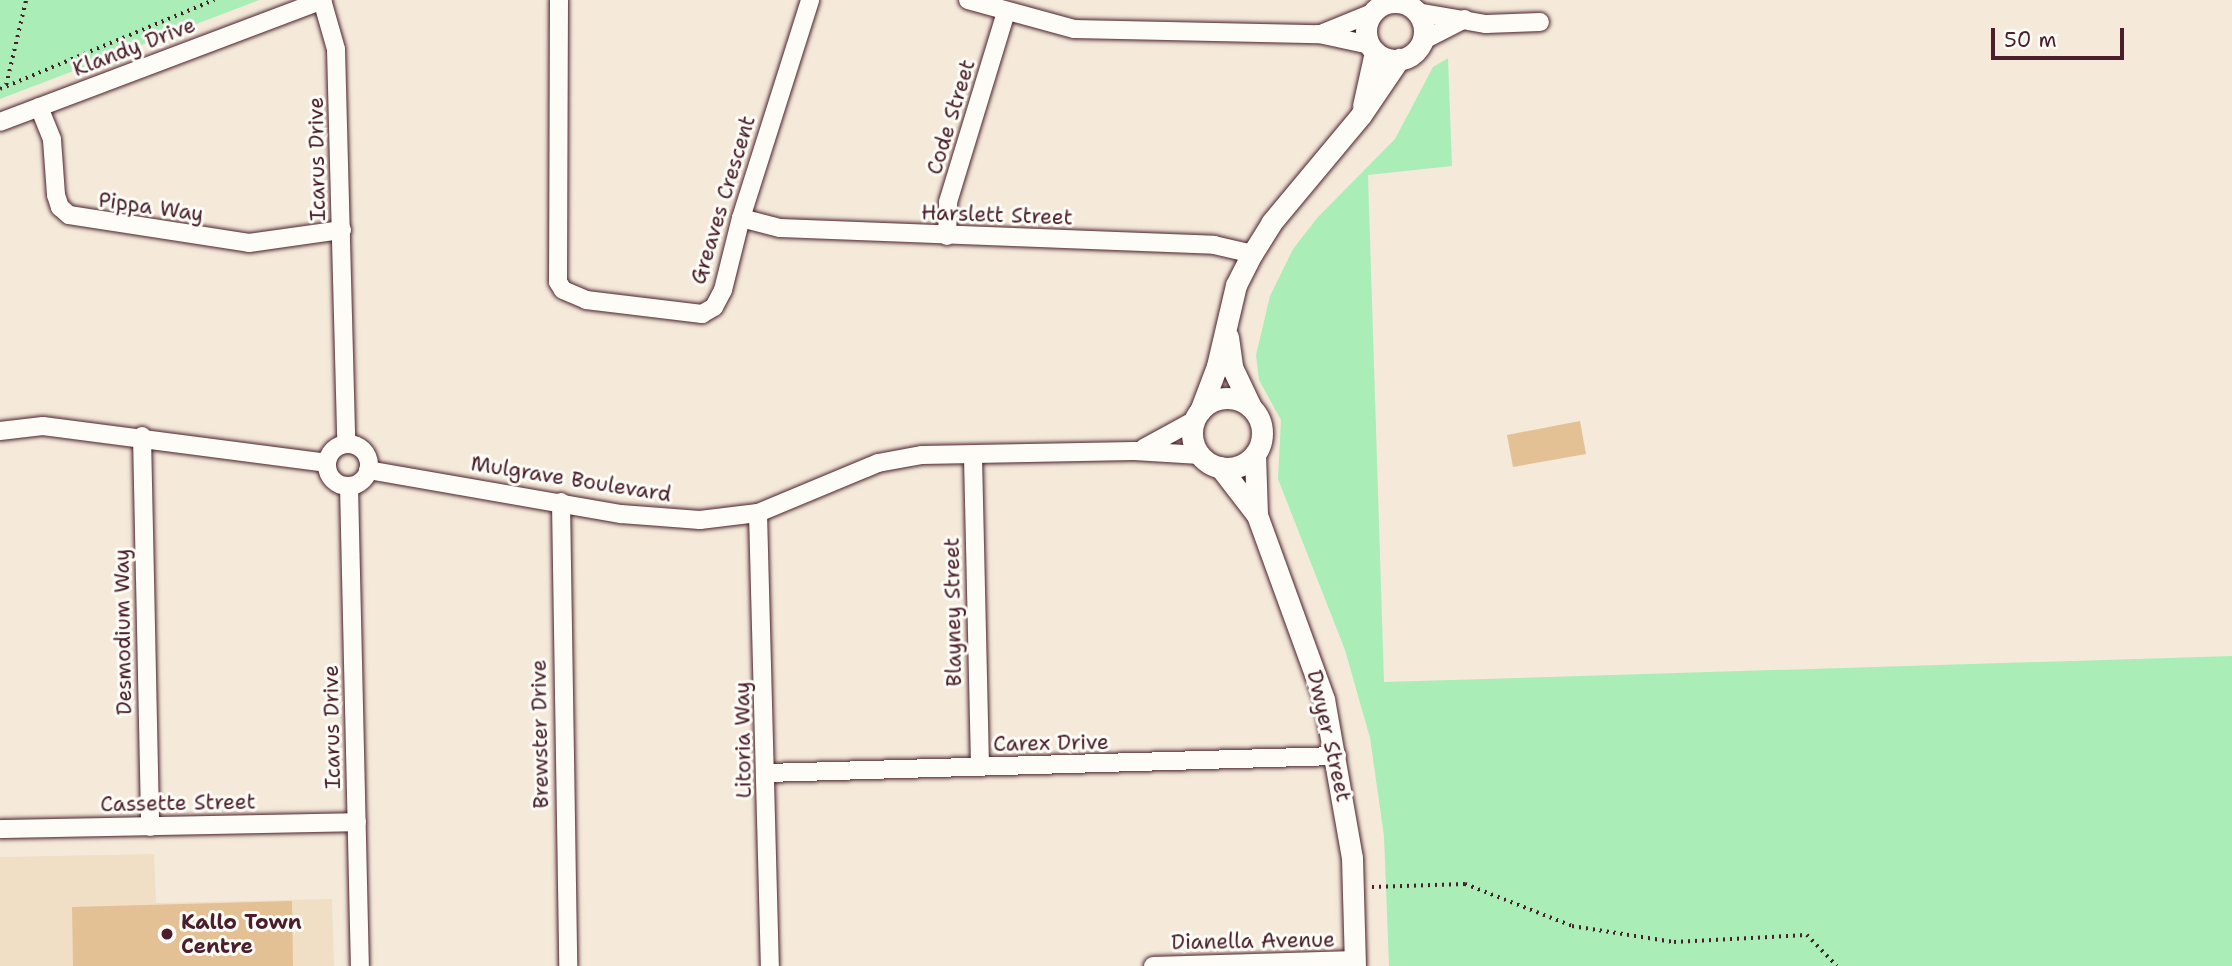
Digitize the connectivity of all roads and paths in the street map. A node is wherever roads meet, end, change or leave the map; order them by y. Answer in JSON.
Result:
{"nodes":[{"id":1,"x":26,"y":0,"type":"edge"},
{"id":2,"x":214,"y":0,"type":"edge"},
{"id":3,"x":322,"y":0,"type":"edge"},
{"id":4,"x":559,"y":0,"type":"edge"},
{"id":5,"x":810,"y":0,"type":"edge"},
{"id":6,"x":968,"y":0,"type":"edge"},
{"id":7,"x":1378,"y":6,"type":"edge"},
{"id":8,"x":1412,"y":6,"type":"edge"},
{"id":9,"x":1006,"y":12,"type":"junction"},
{"id":10,"x":1465,"y":19,"type":"junction"},
{"id":11,"x":1540,"y":22,"type":"dead end"},
{"id":12,"x":1319,"y":34,"type":"junction"},
{"id":13,"x":1422,"y":41,"type":"junction"},
{"id":14,"x":1372,"y":49,"type":"junction"},
{"id":15,"x":1399,"y":59,"type":"junction"},
{"id":16,"x":6,"y":85,"type":"junction"},
{"id":17,"x":0,"y":89,"type":"edge"},
{"id":18,"x":39,"y":107,"type":"junction"},
{"id":19,"x":1361,"y":115,"type":"junction"},
{"id":20,"x":0,"y":122,"type":"edge"},
{"id":21,"x":741,"y":218,"type":"junction"},
{"id":22,"x":342,"y":230,"type":"junction"},
{"id":23,"x":947,"y":236,"type":"junction"},
{"id":24,"x":1252,"y":254,"type":"junction"},
{"id":25,"x":1227,"y":325,"type":"junction"},
{"id":26,"x":1251,"y":407,"type":"junction"},
{"id":27,"x":1197,"y":415,"type":"junction"},
{"id":28,"x":0,"y":431,"type":"edge"},
{"id":29,"x":142,"y":436,"type":"junction"},
{"id":30,"x":346,"y":444,"type":"junction"},
{"id":31,"x":1134,"y":451,"type":"junction"},
{"id":32,"x":1255,"y":454,"type":"junction"},
{"id":33,"x":1200,"y":455,"type":"junction"},
{"id":34,"x":973,"y":457,"type":"junction"},
{"id":35,"x":326,"y":463,"type":"junction"},
{"id":36,"x":1220,"y":467,"type":"junction"},
{"id":37,"x":368,"y":470,"type":"junction"},
{"id":38,"x":349,"y":486,"type":"junction"},
{"id":39,"x":561,"y":502,"type":"junction"},
{"id":40,"x":758,"y":513,"type":"junction"},
{"id":41,"x":1256,"y":515,"type":"junction"},
{"id":42,"x":1337,"y":756,"type":"junction"},
{"id":43,"x":980,"y":767,"type":"junction"},
{"id":44,"x":767,"y":773,"type":"junction"},
{"id":45,"x":357,"y":822,"type":"junction"},
{"id":46,"x":150,"y":827,"type":"junction"},
{"id":47,"x":0,"y":829,"type":"edge"},
{"id":48,"x":1352,"y":888,"type":"junction"},
{"id":49,"x":1355,"y":963,"type":"edge"},
{"id":50,"x":360,"y":966,"type":"edge"},
{"id":51,"x":568,"y":966,"type":"edge"},
{"id":52,"x":770,"y":966,"type":"edge"},
{"id":53,"x":1153,"y":966,"type":"edge"},
{"id":54,"x":1837,"y":966,"type":"edge"}],
"edges":[{"from":1,"to":16,"type":"path"},
{"from":2,"to":16,"type":"path"},
{"from":3,"to":18,"type":"street","name":"Klandy Drive"},
{"from":3,"to":22,"type":"street","name":"Icarus Drive"},
{"from":4,"to":21,"type":"street","name":"Greaves Crescent"},
{"from":5,"to":21,"type":"street","name":"Greaves Crescent"},
{"from":6,"to":9,"type":"street"},
{"from":7,"to":8,"type":"street"},
{"from":7,"to":12,"type":"street"},
{"from":7,"to":14,"type":"street"},
{"from":8,"to":10,"type":"street"},
{"from":8,"to":13,"type":"street"},
{"from":9,"to":12,"type":"street"},
{"from":9,"to":23,"type":"street","name":"Code Street"},
{"from":10,"to":11,"type":"street"},
{"from":10,"to":13,"type":"street"},
{"from":12,"to":14,"type":"street"},
{"from":13,"to":15,"type":"street"},
{"from":14,"to":15,"type":"street"},
{"from":14,"to":19,"type":"street"},
{"from":15,"to":19,"type":"street"},
{"from":16,"to":17,"type":"path"},
{"from":18,"to":20,"type":"street","name":"Klandy Drive"},
{"from":18,"to":22,"type":"street","name":"Pippa Way"},
{"from":19,"to":24,"type":"street"},
{"from":21,"to":23,"type":"street","name":"Harslett Street"},
{"from":22,"to":30,"type":"street","name":"Icarus Drive"},
{"from":23,"to":24,"type":"street","name":"Harslett Street"},
{"from":24,"to":25,"type":"street"},
{"from":25,"to":26,"type":"street"},
{"from":25,"to":27,"type":"street"},
{"from":26,"to":27,"type":"street"},
{"from":26,"to":32,"type":"street"},
{"from":27,"to":31,"type":"street","name":"Mulgrave Boulevard"},
{"from":27,"to":33,"type":"street"},
{"from":28,"to":29,"type":"street"},
{"from":29,"to":35,"type":"street"},
{"from":29,"to":46,"type":"street","name":"Desmodium Way"},
{"from":30,"to":35,"type":"street"},
{"from":30,"to":37,"type":"street"},
{"from":31,"to":33,"type":"street","name":"Mulgrave Boulevard"},
{"from":31,"to":34,"type":"street","name":"Mulgrave Boulevard"},
{"from":32,"to":36,"type":"street"},
{"from":32,"to":41,"type":"street","name":"Dwyer Street"},
{"from":33,"to":36,"type":"street"},
{"from":34,"to":40,"type":"street","name":"Mulgrave Boulevard"},
{"from":34,"to":43,"type":"street","name":"Blayney Street"},
{"from":35,"to":38,"type":"street"},
{"from":36,"to":41,"type":"street","name":"Dwyer Street"},
{"from":37,"to":38,"type":"street"},
{"from":37,"to":39,"type":"street","name":"Mulgrave Boulevard"},
{"from":38,"to":45,"type":"street","name":"Icarus Drive"},
{"from":39,"to":40,"type":"street","name":"Mulgrave Boulevard"},
{"from":39,"to":51,"type":"street","name":"Brewster Drive"},
{"from":40,"to":44,"type":"street","name":"Litoria Way"},
{"from":41,"to":42,"type":"street","name":"Dwyer Street"},
{"from":42,"to":43,"type":"street","name":"Carex Drive"},
{"from":42,"to":48,"type":"street","name":"Dwyer Street"},
{"from":43,"to":44,"type":"street","name":"Carex Drive"},
{"from":44,"to":52,"type":"street","name":"Litoria Way"},
{"from":45,"to":46,"type":"street","name":"Cassette Street"},
{"from":45,"to":50,"type":"street","name":"Icarus Drive"},
{"from":46,"to":47,"type":"street","name":"Cassette Street"},
{"from":48,"to":49,"type":"street","name":"Dwyer Street"},
{"from":48,"to":54,"type":"path"},
{"from":49,"to":53,"type":"street","name":"Dianella Avenue"}]}
